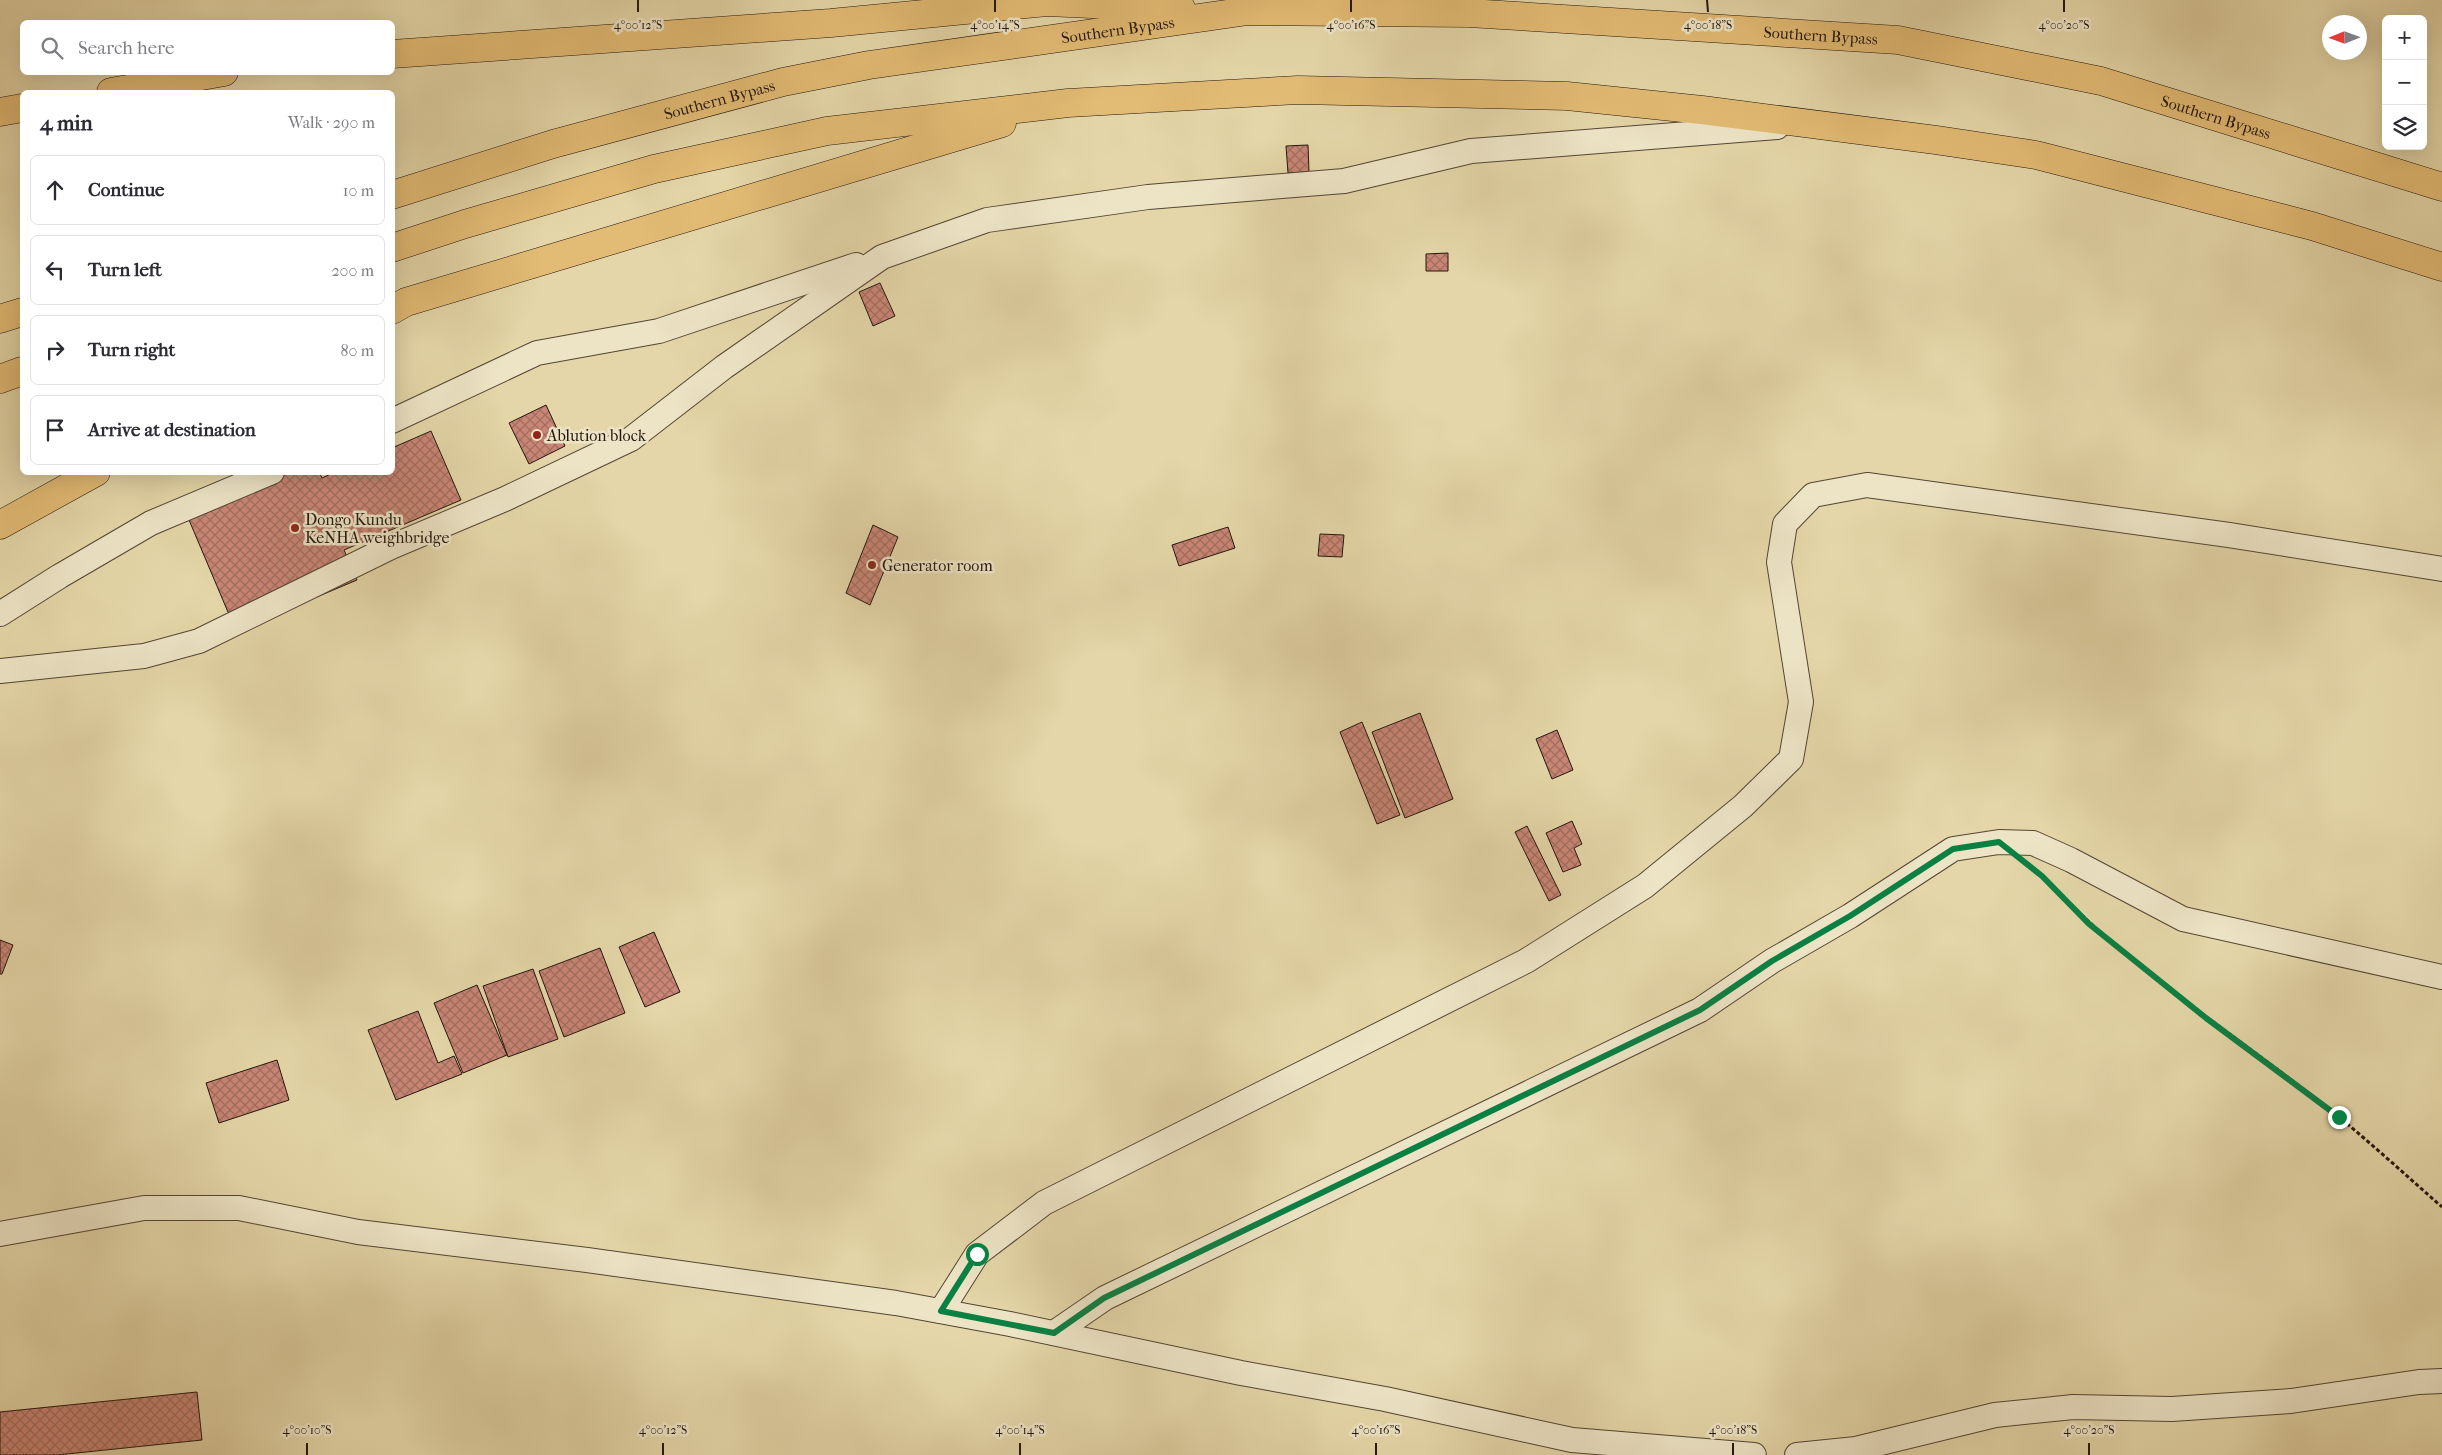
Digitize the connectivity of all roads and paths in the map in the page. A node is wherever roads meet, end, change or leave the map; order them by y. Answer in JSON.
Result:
{"nodes":[{"id":1,"x":1248,"y":11,"type":"junction"},
{"id":2,"x":395,"y":54,"type":"edge"},
{"id":3,"x":207,"y":75,"type":"edge"},
{"id":4,"x":122,"y":90,"type":"edge"},
{"id":5,"x":1068,"y":103,"type":"junction"},
{"id":6,"x":20,"y":108,"type":"edge"},
{"id":7,"x":0,"y":112,"type":"edge"},
{"id":8,"x":1814,"y":124,"type":"junction"},
{"id":9,"x":2442,"y":187,"type":"edge"},
{"id":10,"x":395,"y":194,"type":"edge"},
{"id":11,"x":395,"y":247,"type":"edge"},
{"id":12,"x":882,"y":256,"type":"junction"},
{"id":13,"x":2442,"y":268,"type":"edge"},
{"id":14,"x":395,"y":308,"type":"edge"},
{"id":15,"x":20,"y":313,"type":"edge"},
{"id":16,"x":0,"y":319,"type":"edge"},
{"id":17,"x":20,"y":372,"type":"edge"},
{"id":18,"x":0,"y":378,"type":"edge"},
{"id":19,"x":395,"y":421,"type":"edge"},
{"id":20,"x":91,"y":475,"type":"edge"},
{"id":21,"x":265,"y":475,"type":"edge"},
{"id":22,"x":0,"y":525,"type":"edge"},
{"id":23,"x":2442,"y":569,"type":"edge"},
{"id":24,"x":0,"y":614,"type":"edge"},
{"id":25,"x":0,"y":670,"type":"edge"},
{"id":26,"x":2056,"y":889,"type":"dead end"},
{"id":27,"x":2442,"y":977,"type":"edge"},
{"id":28,"x":2442,"y":1207,"type":"edge"},
{"id":29,"x":0,"y":1234,"type":"edge"},
{"id":30,"x":941,"y":1311,"type":"junction"},
{"id":31,"x":1054,"y":1333,"type":"junction"},
{"id":32,"x":2442,"y":1381,"type":"edge"},
{"id":33,"x":1754,"y":1455,"type":"edge"},
{"id":34,"x":1797,"y":1455,"type":"edge"}],
"edges":[{"from":1,"to":2,"type":"highway"},
{"from":1,"to":9,"type":"highway","name":"Southern Bypass"},
{"from":1,"to":10,"type":"highway","name":"Southern Bypass"},
{"from":3,"to":4,"type":"highway"},
{"from":5,"to":8,"type":"highway"},
{"from":5,"to":11,"type":"highway"},
{"from":5,"to":14,"type":"highway"},
{"from":6,"to":7,"type":"highway"},
{"from":8,"to":12,"type":"lane"},
{"from":8,"to":13,"type":"highway"},
{"from":12,"to":19,"type":"lane"},
{"from":12,"to":25,"type":"lane"},
{"from":15,"to":16,"type":"highway"},
{"from":17,"to":18,"type":"highway"},
{"from":20,"to":22,"type":"highway"},
{"from":21,"to":24,"type":"lane"},
{"from":23,"to":30,"type":"lane"},
{"from":26,"to":28,"type":"path"},
{"from":27,"to":31,"type":"lane"},
{"from":29,"to":30,"type":"lane"},
{"from":30,"to":31,"type":"lane"},
{"from":31,"to":33,"type":"lane"},
{"from":32,"to":34,"type":"lane"}]}
